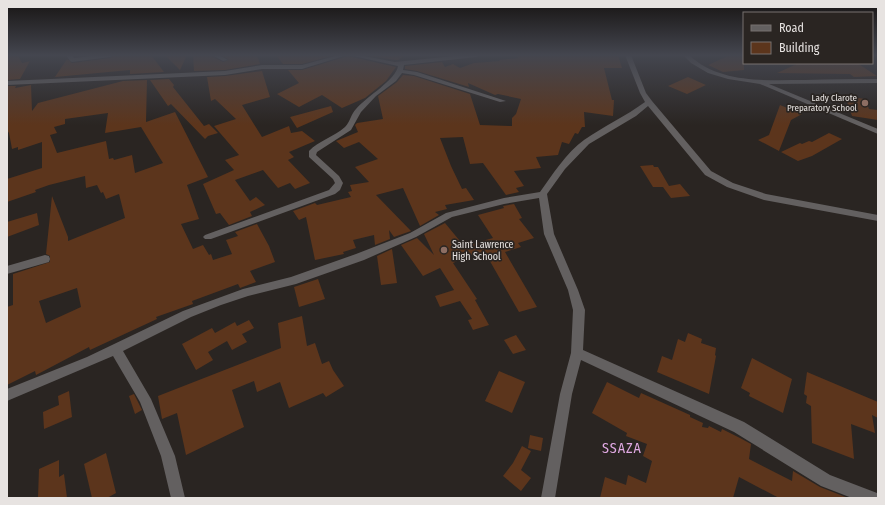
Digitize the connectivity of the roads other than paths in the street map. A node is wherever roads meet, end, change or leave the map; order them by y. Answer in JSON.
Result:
{"nodes":[{"id":1,"x":122,"y":79,"type":"edge"},
{"id":2,"x":395,"y":79,"type":"edge"},
{"id":3,"x":432,"y":79,"type":"edge"},
{"id":4,"x":637,"y":79,"type":"edge"},
{"id":5,"x":739,"y":79,"type":"edge"},
{"id":6,"x":758,"y":82,"type":"junction"},
{"id":7,"x":878,"y":82,"type":"edge"},
{"id":8,"x":7,"y":83,"type":"edge"},
{"id":9,"x":502,"y":101,"type":"dead end"},
{"id":10,"x":649,"y":102,"type":"junction"},
{"id":11,"x":878,"y":132,"type":"edge"},
{"id":12,"x":543,"y":194,"type":"junction"},
{"id":13,"x":878,"y":218,"type":"edge"},
{"id":14,"x":208,"y":237,"type":"dead end"},
{"id":15,"x":45,"y":259,"type":"dead end"},
{"id":16,"x":7,"y":270,"type":"edge"},
{"id":17,"x":115,"y":349,"type":"junction"},
{"id":18,"x":577,"y":353,"type":"junction"},
{"id":19,"x":7,"y":395,"type":"edge"},
{"id":20,"x":178,"y":498,"type":"edge"},
{"id":21,"x":548,"y":498,"type":"edge"},
{"id":22,"x":872,"y":498,"type":"edge"}],
"edges":[{"from":1,"to":8,"type":"street"},
{"from":2,"to":14,"type":"street"},
{"from":3,"to":9,"type":"street"},
{"from":4,"to":10,"type":"street"},
{"from":5,"to":6,"type":"street"},
{"from":6,"to":7,"type":"street"},
{"from":6,"to":11,"type":"street"},
{"from":10,"to":12,"type":"street"},
{"from":10,"to":13,"type":"street"},
{"from":12,"to":17,"type":"street"},
{"from":12,"to":18,"type":"street"},
{"from":15,"to":16,"type":"street"},
{"from":17,"to":19,"type":"street"},
{"from":17,"to":20,"type":"street"},
{"from":18,"to":21,"type":"street"},
{"from":18,"to":22,"type":"street"}]}
